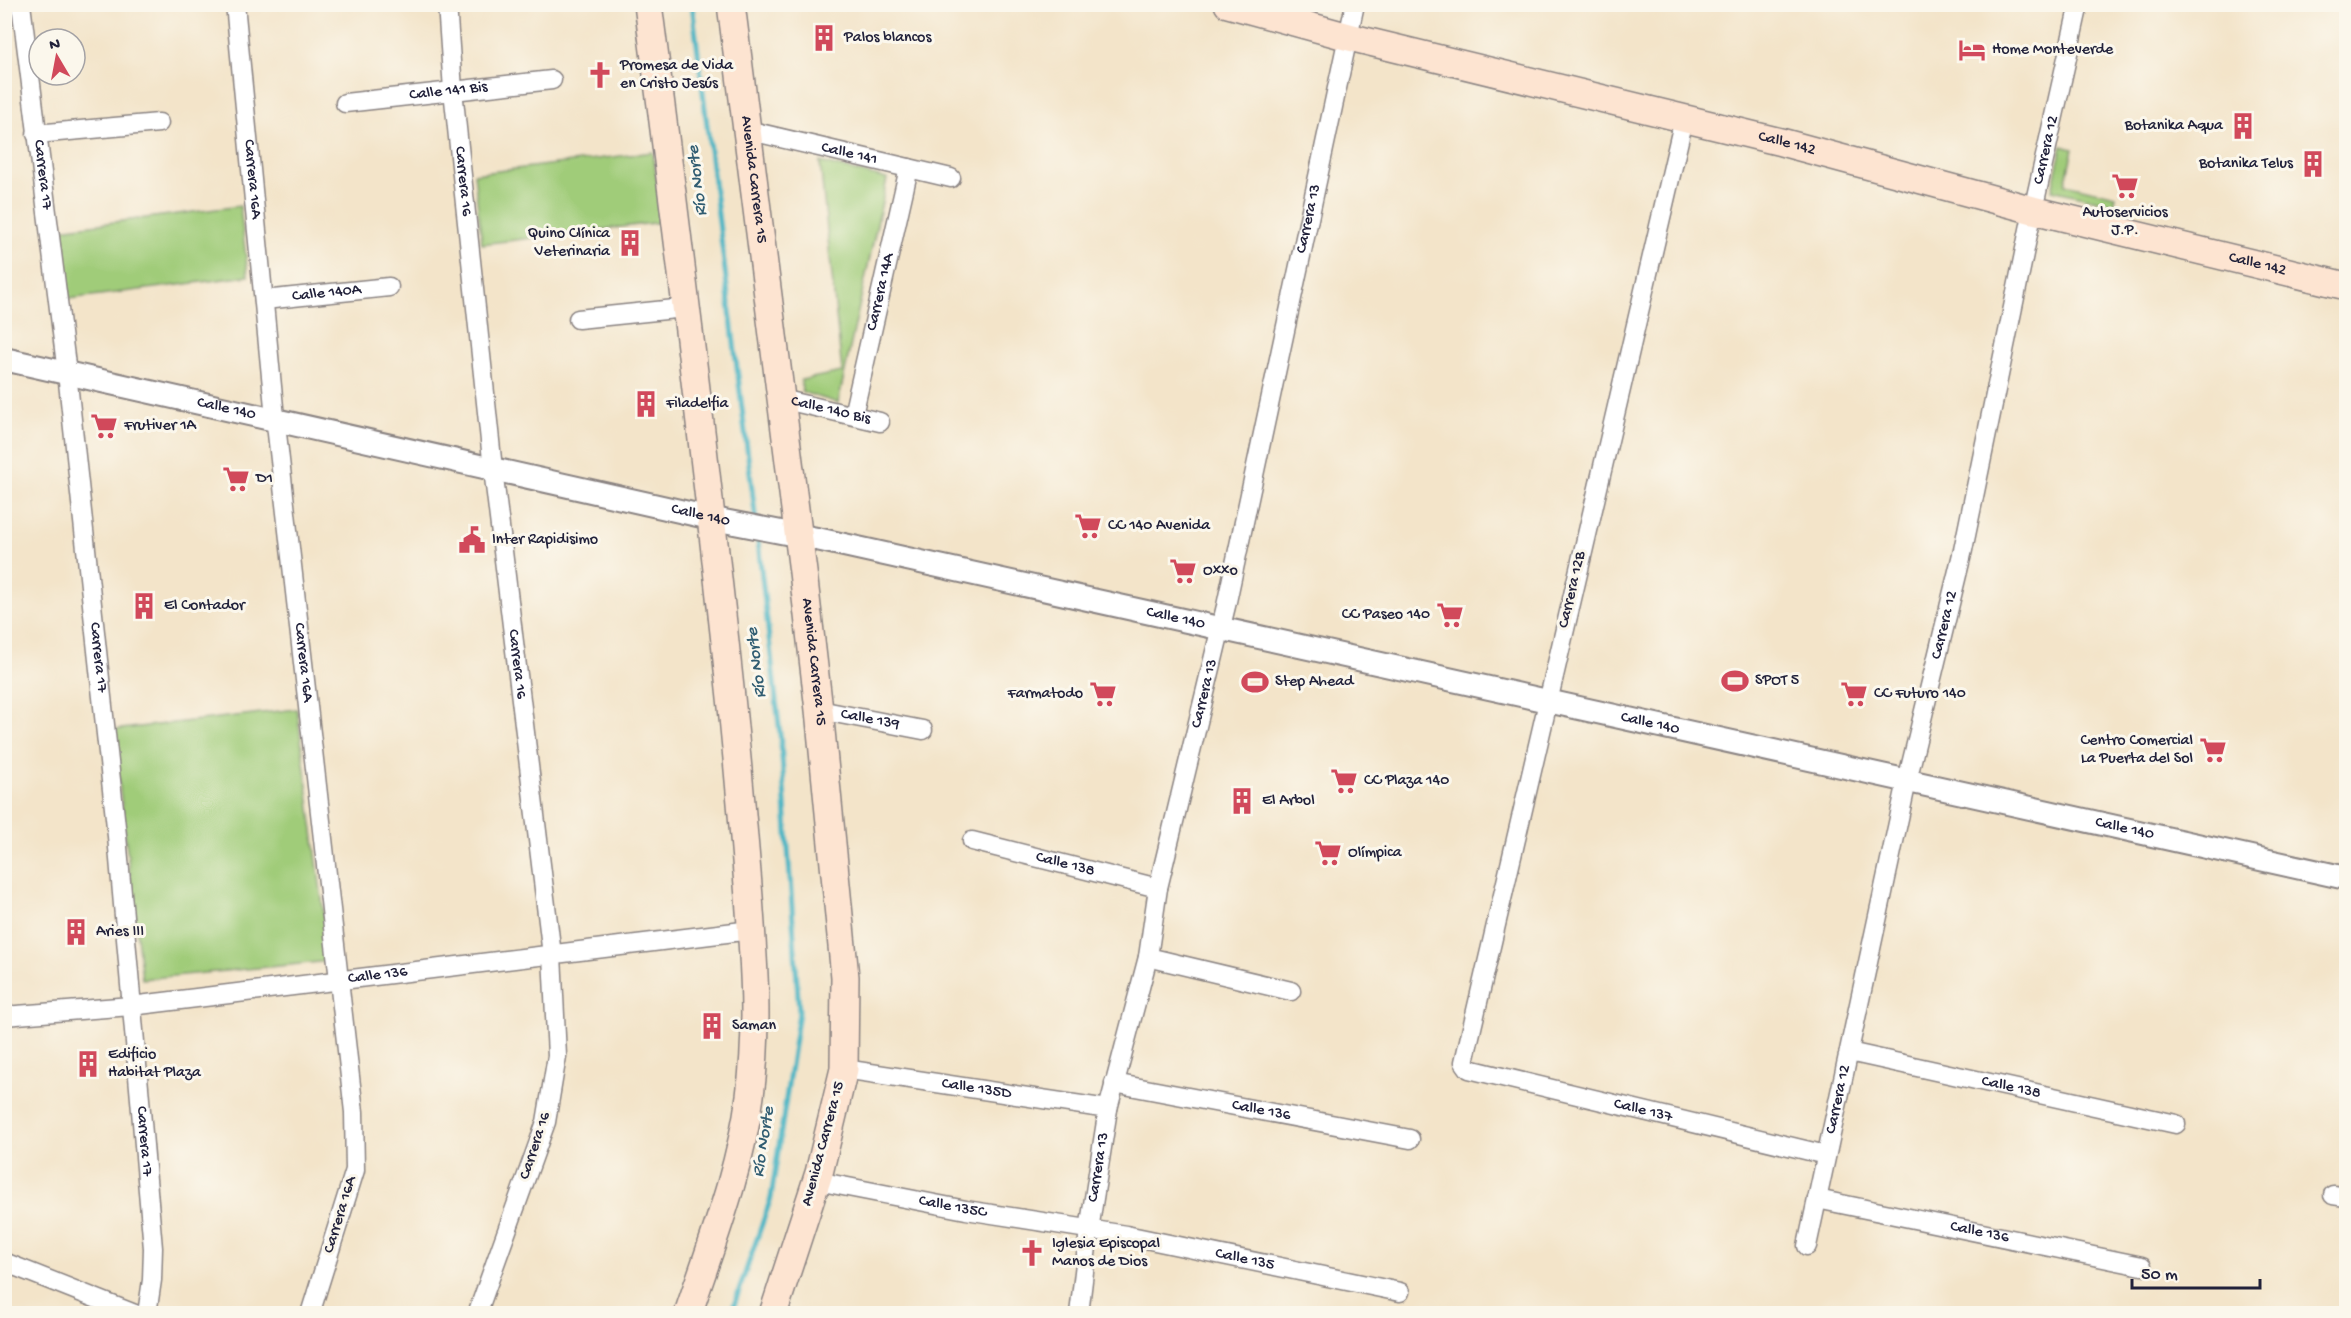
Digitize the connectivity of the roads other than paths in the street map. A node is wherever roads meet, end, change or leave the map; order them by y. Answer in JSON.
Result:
{"nodes":[{"id":1,"x":21,"y":4,"type":"edge"},
{"id":2,"x":235,"y":4,"type":"edge"},
{"id":3,"x":447,"y":4,"type":"edge"},
{"id":4,"x":648,"y":4,"type":"edge"},
{"id":5,"x":731,"y":4,"type":"edge"},
{"id":6,"x":1227,"y":4,"type":"edge"},
{"id":7,"x":1355,"y":4,"type":"edge"},
{"id":8,"x":2079,"y":4,"type":"edge"},
{"id":9,"x":1349,"y":37,"type":"junction"},
{"id":10,"x":552,"y":80,"type":"dead end"},
{"id":11,"x":453,"y":90,"type":"junction"},
{"id":12,"x":345,"y":103,"type":"dead end"},
{"id":13,"x":1684,"y":119,"type":"junction"},
{"id":14,"x":159,"y":123,"type":"dead end"},
{"id":15,"x":747,"y":130,"type":"junction"},
{"id":16,"x":36,"y":134,"type":"junction"},
{"id":17,"x":909,"y":168,"type":"junction"},
{"id":18,"x":951,"y":178,"type":"dead end"},
{"id":19,"x":2033,"y":210,"type":"junction"},
{"id":20,"x":2346,"y":286,"type":"edge"},
{"id":21,"x":389,"y":287,"type":"dead end"},
{"id":22,"x":264,"y":300,"type":"junction"},
{"id":23,"x":685,"y":308,"type":"junction"},
{"id":24,"x":578,"y":319,"type":"dead end"},
{"id":25,"x":4,"y":359,"type":"edge"},
{"id":26,"x":67,"y":373,"type":"junction"},
{"id":27,"x":781,"y":399,"type":"junction"},
{"id":28,"x":853,"y":415,"type":"junction"},
{"id":29,"x":276,"y":420,"type":"junction"},
{"id":30,"x":880,"y":422,"type":"dead end"},
{"id":31,"x":493,"y":469,"type":"junction"},
{"id":32,"x":718,"y":519,"type":"junction"},
{"id":33,"x":793,"y":534,"type":"junction"},
{"id":34,"x":1220,"y":629,"type":"junction"},
{"id":35,"x":1547,"y":702,"type":"junction"},
{"id":36,"x":819,"y":710,"type":"junction"},
{"id":37,"x":923,"y":730,"type":"dead end"},
{"id":38,"x":1907,"y":781,"type":"junction"},
{"id":39,"x":972,"y":841,"type":"dead end"},
{"id":40,"x":2346,"y":878,"type":"edge"},
{"id":41,"x":1158,"y":888,"type":"junction"},
{"id":42,"x":751,"y":930,"type":"junction"},
{"id":43,"x":552,"y":955,"type":"junction"},
{"id":44,"x":1148,"y":957,"type":"junction"},
{"id":45,"x":339,"y":981,"type":"junction"},
{"id":46,"x":1291,"y":991,"type":"dead end"},
{"id":47,"x":131,"y":1006,"type":"junction"},
{"id":48,"x":4,"y":1016,"type":"edge"},
{"id":49,"x":1849,"y":1052,"type":"junction"},
{"id":50,"x":1464,"y":1062,"type":"joint"},
{"id":51,"x":844,"y":1069,"type":"junction"},
{"id":52,"x":1114,"y":1083,"type":"junction"},
{"id":53,"x":1108,"y":1109,"type":"junction"},
{"id":54,"x":2176,"y":1124,"type":"dead end"},
{"id":55,"x":1410,"y":1139,"type":"dead end"},
{"id":56,"x":1826,"y":1155,"type":"junction"},
{"id":57,"x":817,"y":1181,"type":"junction"},
{"id":58,"x":1817,"y":1199,"type":"junction"},
{"id":59,"x":1089,"y":1230,"type":"junction"},
{"id":60,"x":1807,"y":1246,"type":"dead end"},
{"id":61,"x":4,"y":1262,"type":"edge"},
{"id":62,"x":2142,"y":1266,"type":"dead end"},
{"id":63,"x":1400,"y":1292,"type":"dead end"},
{"id":64,"x":135,"y":1314,"type":"edge"},
{"id":65,"x":147,"y":1314,"type":"edge"},
{"id":66,"x":310,"y":1314,"type":"edge"},
{"id":67,"x":477,"y":1314,"type":"edge"},
{"id":68,"x":688,"y":1314,"type":"edge"},
{"id":69,"x":773,"y":1314,"type":"edge"},
{"id":70,"x":1079,"y":1314,"type":"edge"}],
"edges":[{"from":1,"to":16,"type":"street","name":"Carrera 17"},
{"from":2,"to":22,"type":"street","name":"Carrera 16A"},
{"from":3,"to":11,"type":"street","name":"Carrera 16"},
{"from":4,"to":23,"type":"main road"},
{"from":5,"to":15,"type":"main road","name":"Avenida Carrera 15"},
{"from":6,"to":9,"type":"main road","name":"Calle 142"},
{"from":7,"to":9,"type":"street","name":"Carrera 13"},
{"from":8,"to":19,"type":"street","name":"Carrera 12"},
{"from":9,"to":13,"type":"main road","name":"Calle 142"},
{"from":9,"to":34,"type":"street","name":"Carrera 13"},
{"from":10,"to":11,"type":"street","name":"Calle 141 Bis"},
{"from":11,"to":12,"type":"street","name":"Calle 141 Bis"},
{"from":11,"to":31,"type":"street","name":"Carrera 16"},
{"from":13,"to":19,"type":"main road","name":"Calle 142"},
{"from":13,"to":35,"type":"street","name":"Carrera 12B"},
{"from":14,"to":16,"type":"street"},
{"from":15,"to":17,"type":"street","name":"Calle 141"},
{"from":15,"to":27,"type":"main road","name":"Avenida Carrera 15"},
{"from":16,"to":26,"type":"street","name":"Carrera 17"},
{"from":17,"to":18,"type":"street","name":"Calle 141"},
{"from":17,"to":28,"type":"street","name":"Carrera 14A"},
{"from":19,"to":20,"type":"main road","name":"Calle 142"},
{"from":19,"to":38,"type":"street","name":"Carrera 12"},
{"from":21,"to":22,"type":"street","name":"Calle 140A"},
{"from":22,"to":29,"type":"street","name":"Carrera 16A"},
{"from":23,"to":24,"type":"street"},
{"from":23,"to":32,"type":"main road"},
{"from":25,"to":26,"type":"street","name":"Calle 140"},
{"from":26,"to":29,"type":"street","name":"Calle 140"},
{"from":26,"to":47,"type":"street","name":"Carrera 17"},
{"from":27,"to":28,"type":"street","name":"Calle 140 Bis"},
{"from":27,"to":33,"type":"main road","name":"Avenida Carrera 15"},
{"from":28,"to":30,"type":"street","name":"Calle 140 Bis"},
{"from":29,"to":31,"type":"street","name":"Calle 140"},
{"from":29,"to":45,"type":"street","name":"Carrera 16A"},
{"from":31,"to":32,"type":"street","name":"Calle 140"},
{"from":31,"to":43,"type":"street","name":"Carrera 16"},
{"from":32,"to":33,"type":"street","name":"Calle 140"},
{"from":32,"to":42,"type":"main road"},
{"from":33,"to":34,"type":"street","name":"Calle 140"},
{"from":33,"to":36,"type":"main road","name":"Avenida Carrera 15"},
{"from":34,"to":35,"type":"street","name":"Calle 140"},
{"from":34,"to":41,"type":"street","name":"Carrera 13"},
{"from":35,"to":38,"type":"street","name":"Calle 140"},
{"from":35,"to":50,"type":"street","name":"Carrera 12B"},
{"from":36,"to":37,"type":"street","name":"Calle 139"},
{"from":36,"to":51,"type":"main road","name":"Avenida Carrera 15"},
{"from":38,"to":40,"type":"street","name":"Calle 140"},
{"from":38,"to":49,"type":"street","name":"Carrera 12"},
{"from":39,"to":41,"type":"street","name":"Calle 138"},
{"from":41,"to":44,"type":"street","name":"Carrera 13"},
{"from":42,"to":43,"type":"street","name":"Calle 136"},
{"from":42,"to":68,"type":"main road"},
{"from":43,"to":45,"type":"street","name":"Calle 136"},
{"from":43,"to":67,"type":"street","name":"Carrera 16"},
{"from":44,"to":46,"type":"street"},
{"from":44,"to":52,"type":"street","name":"Carrera 13"},
{"from":45,"to":47,"type":"street","name":"Calle 136"},
{"from":45,"to":66,"type":"street","name":"Carrera 16A"},
{"from":47,"to":48,"type":"street","name":"Calle 136"},
{"from":47,"to":65,"type":"street","name":"Carrera 17"},
{"from":49,"to":54,"type":"street","name":"Calle 138"},
{"from":49,"to":56,"type":"street","name":"Carrera 12"},
{"from":50,"to":56,"type":"street","name":"Calle 137"},
{"from":51,"to":53,"type":"street","name":"Calle 135D"},
{"from":51,"to":57,"type":"main road","name":"Avenida Carrera 15"},
{"from":52,"to":53,"type":"street","name":"Carrera 13"},
{"from":52,"to":55,"type":"street","name":"Calle 136"},
{"from":53,"to":59,"type":"street","name":"Carrera 13"},
{"from":56,"to":58,"type":"street","name":"Carrera 12"},
{"from":57,"to":59,"type":"street","name":"Calle 135C"},
{"from":57,"to":69,"type":"main road","name":"Avenida Carrera 15"},
{"from":58,"to":60,"type":"street","name":"Carrera 12"},
{"from":58,"to":62,"type":"street","name":"Calle 136"},
{"from":59,"to":63,"type":"street","name":"Calle 135"},
{"from":59,"to":70,"type":"street","name":"Carrera 13"},
{"from":61,"to":64,"type":"street"}]}
